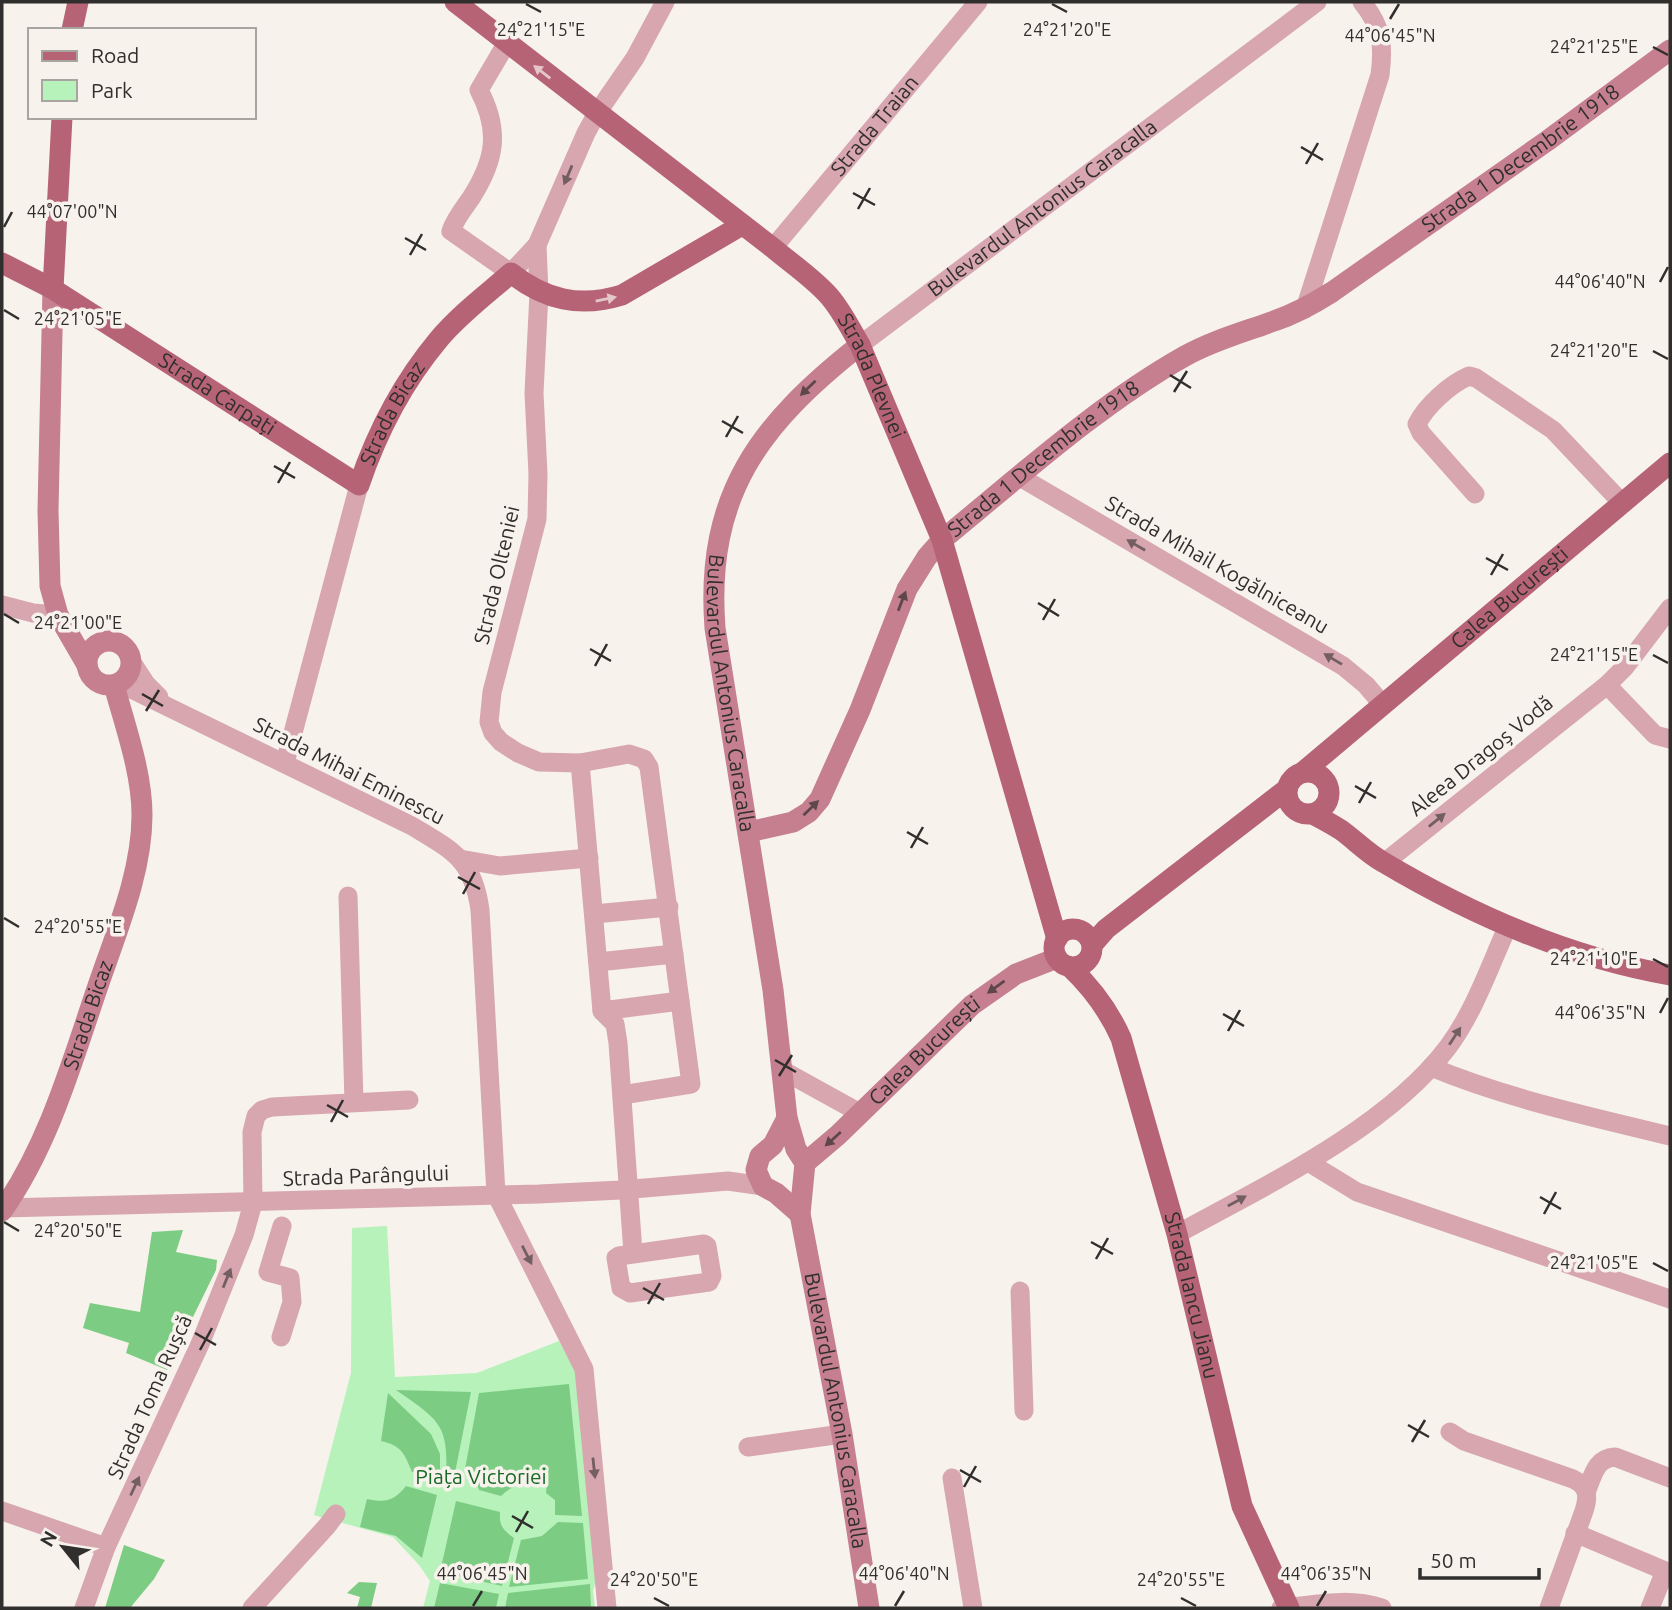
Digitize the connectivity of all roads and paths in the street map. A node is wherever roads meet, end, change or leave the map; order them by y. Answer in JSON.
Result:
{"nodes":[{"id":1,"x":78,"y":2,"type":"edge"},
{"id":2,"x":455,"y":2,"type":"edge"},
{"id":3,"x":665,"y":2,"type":"edge"},
{"id":4,"x":978,"y":2,"type":"edge"},
{"id":5,"x":1317,"y":2,"type":"edge"},
{"id":6,"x":1362,"y":2,"type":"edge"},
{"id":7,"x":72,"y":28,"type":"edge"},
{"id":8,"x":506,"y":44,"type":"junction"},
{"id":9,"x":1670,"y":50,"type":"edge"},
{"id":10,"x":597,"y":113,"type":"junction"},
{"id":11,"x":61,"y":119,"type":"edge"},
{"id":12,"x":742,"y":225,"type":"junction"},
{"id":13,"x":537,"y":246,"type":"junction"},
{"id":14,"x":773,"y":248,"type":"junction"},
{"id":15,"x":2,"y":263,"type":"edge"},
{"id":16,"x":511,"y":273,"type":"junction"},
{"id":17,"x":52,"y":289,"type":"junction"},
{"id":18,"x":539,"y":293,"type":"junction"},
{"id":19,"x":1305,"y":309,"type":"junction"},
{"id":20,"x":860,"y":345,"type":"junction"},
{"id":21,"x":1670,"y":463,"type":"edge"},
{"id":22,"x":1020,"y":477,"type":"junction"},
{"id":23,"x":359,"y":485,"type":"junction"},
{"id":24,"x":1475,"y":494,"type":"dead end"},
{"id":25,"x":1622,"y":503,"type":"junction"},
{"id":26,"x":942,"y":540,"type":"junction"},
{"id":27,"x":2,"y":605,"type":"edge"},
{"id":28,"x":1670,"y":608,"type":"edge"},
{"id":29,"x":60,"y":619,"type":"junction"},
{"id":30,"x":103,"y":642,"type":"junction"},
{"id":31,"x":131,"y":661,"type":"junction"},
{"id":32,"x":87,"y":666,"type":"junction"},
{"id":33,"x":116,"y":684,"type":"junction"},
{"id":34,"x":1607,"y":685,"type":"junction"},
{"id":35,"x":1383,"y":705,"type":"junction"},
{"id":36,"x":174,"y":708,"type":"junction"},
{"id":37,"x":1348,"y":734,"type":"junction"},
{"id":38,"x":1670,"y":738,"type":"edge"},
{"id":39,"x":285,"y":762,"type":"junction"},
{"id":40,"x":580,"y":763,"type":"junction"},
{"id":41,"x":1303,"y":772,"type":"junction"},
{"id":42,"x":1328,"y":792,"type":"junction"},
{"id":43,"x":1289,"y":798,"type":"junction"},
{"id":44,"x":1313,"y":814,"type":"junction"},
{"id":45,"x":1341,"y":830,"type":"junction"},
{"id":46,"x":749,"y":832,"type":"junction"},
{"id":47,"x":589,"y":858,"type":"junction"},
{"id":48,"x":460,"y":859,"type":"junction"},
{"id":49,"x":1384,"y":863,"type":"junction"},
{"id":50,"x":348,"y":896,"type":"dead end"},
{"id":51,"x":669,"y":907,"type":"junction"},
{"id":52,"x":594,"y":914,"type":"junction"},
{"id":53,"x":1507,"y":928,"type":"junction"},
{"id":54,"x":1078,"y":945,"type":"junction"},
{"id":55,"x":674,"y":954,"type":"junction"},
{"id":56,"x":598,"y":962,"type":"junction"},
{"id":57,"x":1670,"y":975,"type":"edge"},
{"id":58,"x":680,"y":1001,"type":"junction"},
{"id":59,"x":602,"y":1011,"type":"junction"},
{"id":60,"x":1430,"y":1067,"type":"junction"},
{"id":61,"x":784,"y":1071,"type":"junction"},
{"id":62,"x":622,"y":1096,"type":"junction"},
{"id":63,"x":409,"y":1100,"type":"dead end"},
{"id":64,"x":354,"y":1102,"type":"junction"},
{"id":65,"x":860,"y":1113,"type":"junction"},
{"id":66,"x":788,"y":1118,"type":"junction"},
{"id":67,"x":1670,"y":1136,"type":"edge"},
{"id":68,"x":773,"y":1145,"type":"junction"},
{"id":69,"x":757,"y":1161,"type":"junction"},
{"id":70,"x":1308,"y":1162,"type":"junction"},
{"id":71,"x":801,"y":1164,"type":"junction"},
{"id":72,"x":728,"y":1181,"type":"junction"},
{"id":73,"x":770,"y":1189,"type":"junction"},
{"id":74,"x":629,"y":1190,"type":"junction"},
{"id":75,"x":496,"y":1194,"type":"junction"},
{"id":76,"x":253,"y":1203,"type":"junction"},
{"id":77,"x":3,"y":1209,"type":"edge"},
{"id":78,"x":800,"y":1214,"type":"junction"},
{"id":79,"x":282,"y":1226,"type":"dead end"},
{"id":80,"x":1177,"y":1234,"type":"junction"},
{"id":81,"x":634,"y":1253,"type":"junction"},
{"id":82,"x":1020,"y":1291,"type":"dead end"},
{"id":83,"x":1670,"y":1299,"type":"edge"},
{"id":84,"x":281,"y":1337,"type":"dead end"},
{"id":85,"x":1024,"y":1411,"type":"dead end"},
{"id":86,"x":1450,"y":1432,"type":"dead end"},
{"id":87,"x":842,"y":1434,"type":"junction"},
{"id":88,"x":748,"y":1447,"type":"dead end"},
{"id":89,"x":952,"y":1478,"type":"dead end"},
{"id":90,"x":1670,"y":1478,"type":"edge"},
{"id":91,"x":1587,"y":1490,"type":"junction"},
{"id":92,"x":2,"y":1511,"type":"edge"},
{"id":93,"x":336,"y":1514,"type":"dead end"},
{"id":94,"x":1575,"y":1533,"type":"junction"},
{"id":95,"x":106,"y":1547,"type":"junction"},
{"id":96,"x":1667,"y":1572,"type":"edge"},
{"id":97,"x":1355,"y":1605,"type":"edge"},
{"id":98,"x":83,"y":1608,"type":"edge"},
{"id":99,"x":252,"y":1608,"type":"edge"},
{"id":100,"x":607,"y":1608,"type":"edge"},
{"id":101,"x":869,"y":1608,"type":"edge"},
{"id":102,"x":973,"y":1608,"type":"edge"},
{"id":103,"x":1280,"y":1608,"type":"edge"},
{"id":104,"x":1289,"y":1608,"type":"edge"},
{"id":105,"x":1382,"y":1608,"type":"edge"},
{"id":106,"x":1549,"y":1608,"type":"edge"},
{"id":107,"x":1650,"y":1608,"type":"edge"}],
"edges":[{"from":1,"to":7,"type":"main road"},
{"from":2,"to":8,"type":"main road","name":"Strada Plevnei"},
{"from":3,"to":10,"type":"street","name":"Strada Bicaz"},
{"from":4,"to":14,"type":"street","name":"Strada Traian"},
{"from":5,"to":20,"type":"street","name":"Bulevardul Antonius Caracalla"},
{"from":6,"to":19,"type":"street"},
{"from":10,"to":8,"type":"main road","name":"Strada Plevnei","one_way":true},
{"from":8,"to":16,"type":"street"},
{"from":9,"to":19,"type":"main road","name":"Strada 1 Decembrie 1918"},
{"from":10,"to":12,"type":"main road","name":"Strada Plevnei"},
{"from":10,"to":13,"type":"street","name":"Strada Bicaz","one_way":true},
{"from":11,"to":17,"type":"main road"},
{"from":12,"to":14,"type":"main road","name":"Strada Plevnei"},
{"from":18,"to":12,"type":"main road","one_way":true},
{"from":13,"to":16,"type":"street","name":"Strada Bicaz"},
{"from":13,"to":18,"type":"street","name":"Strada Olteniei"},
{"from":14,"to":20,"type":"main road","name":"Strada Plevnei"},
{"from":15,"to":17,"type":"main road","name":"Strada Carpați"},
{"from":16,"to":18,"type":"main road"},
{"from":16,"to":23,"type":"main road","name":"Strada Bicaz"},
{"from":17,"to":23,"type":"main road","name":"Strada Carpați"},
{"from":17,"to":29,"type":"main road"},
{"from":18,"to":40,"type":"street","name":"Strada Olteniei"},
{"from":19,"to":22,"type":"main road","name":"Strada 1 Decembrie 1918"},
{"from":20,"to":26,"type":"main road","name":"Strada Plevnei"},
{"from":20,"to":46,"type":"main road","name":"Bulevardul Antonius Caracalla","one_way":true},
{"from":21,"to":25,"type":"main road","name":"Calea București"},
{"from":22,"to":26,"type":"main road","name":"Strada 1 Decembrie 1918"},
{"from":35,"to":22,"type":"street","name":"Strada Mihail Kogălniceanu","one_way":true},
{"from":23,"to":39,"type":"street","name":"Strada Bicaz"},
{"from":24,"to":25,"type":"street"},
{"from":25,"to":35,"type":"main road","name":"Calea București"},
{"from":46,"to":26,"type":"main road","name":"Strada 1 Decembrie 1918","one_way":true},
{"from":26,"to":54,"type":"main road","name":"Strada Plevnei"},
{"from":27,"to":29,"type":"street"},
{"from":28,"to":34,"type":"street","name":"Aleea Dragoș Vodă"},
{"from":29,"to":30,"type":"main road"},
{"from":29,"to":32,"type":"main road"},
{"from":30,"to":31,"type":"main road"},
{"from":30,"to":32,"type":"main road"},
{"from":31,"to":33,"type":"main road"},
{"from":31,"to":36,"type":"street","name":"Strada Mihai Eminescu"},
{"from":32,"to":33,"type":"main road"},
{"from":33,"to":36,"type":"street","name":"Strada Mihai Eminescu"},
{"from":33,"to":77,"type":"main road","name":"Strada Bicaz"},
{"from":34,"to":38,"type":"street"},
{"from":49,"to":34,"type":"street","name":"Aleea Dragoș Vodă","one_way":true},
{"from":35,"to":37,"type":"main road","name":"Calea București"},
{"from":36,"to":39,"type":"street","name":"Strada Mihai Eminescu"},
{"from":37,"to":41,"type":"main road","name":"Calea București"},
{"from":37,"to":42,"type":"main road","name":"Calea București"},
{"from":39,"to":48,"type":"street","name":"Strada Mihai Eminescu"},
{"from":40,"to":47,"type":"street"},
{"from":40,"to":51,"type":"street","name":"Strada Olteniei"},
{"from":41,"to":42,"type":"main road"},
{"from":41,"to":43,"type":"main road"},
{"from":42,"to":44,"type":"main road"},
{"from":42,"to":45,"type":"main road"},
{"from":43,"to":44,"type":"main road"},
{"from":43,"to":54,"type":"main road","name":"Calea București"},
{"from":44,"to":45,"type":"main road"},
{"from":45,"to":49,"type":"main road"},
{"from":46,"to":61,"type":"main road","name":"Bulevardul Antonius Caracalla"},
{"from":47,"to":48,"type":"street"},
{"from":47,"to":52,"type":"street"},
{"from":48,"to":75,"type":"street","name":"Strada Mihai Eminescu"},
{"from":49,"to":53,"type":"main road"},
{"from":50,"to":64,"type":"street"},
{"from":51,"to":52,"type":"street"},
{"from":51,"to":55,"type":"street"},
{"from":52,"to":56,"type":"street"},
{"from":53,"to":57,"type":"main road"},
{"from":60,"to":53,"type":"street","one_way":true},
{"from":54,"to":65,"type":"main road","name":"Calea București","one_way":true},
{"from":54,"to":80,"type":"main road","name":"Strada Iancu Jianu"},
{"from":55,"to":56,"type":"street"},
{"from":55,"to":58,"type":"street"},
{"from":56,"to":59,"type":"street"},
{"from":58,"to":59,"type":"street"},
{"from":58,"to":62,"type":"street"},
{"from":59,"to":62,"type":"street"},
{"from":60,"to":67,"type":"street"},
{"from":60,"to":70,"type":"street"},
{"from":61,"to":65,"type":"street"},
{"from":61,"to":66,"type":"main road","name":"Bulevardul Antonius Caracalla"},
{"from":62,"to":74,"type":"street"},
{"from":63,"to":64,"type":"street"},
{"from":64,"to":76,"type":"street","name":"Strada Toma Rușcă"},
{"from":65,"to":71,"type":"main road","name":"Calea București","one_way":true},
{"from":66,"to":68,"type":"main road"},
{"from":66,"to":71,"type":"main road","name":"Bulevardul Antonius Caracalla"},
{"from":68,"to":69,"type":"main road"},
{"from":68,"to":71,"type":"main road"},
{"from":69,"to":72,"type":"street","name":"Strada Parângului"},
{"from":69,"to":73,"type":"main road"},
{"from":80,"to":70,"type":"street","one_way":true},
{"from":70,"to":83,"type":"street"},
{"from":71,"to":73,"type":"main road"},
{"from":71,"to":78,"type":"main road","name":"Bulevardul Antonius Caracalla"},
{"from":72,"to":73,"type":"street","name":"Strada Parângului"},
{"from":72,"to":74,"type":"street","name":"Strada Parângului"},
{"from":73,"to":78,"type":"main road"},
{"from":74,"to":75,"type":"street","name":"Strada Parângului"},
{"from":74,"to":81,"type":"street"},
{"from":75,"to":76,"type":"street","name":"Strada Parângului"},
{"from":75,"to":100,"type":"street","one_way":true},
{"from":76,"to":77,"type":"street","name":"Strada Parângului"},
{"from":95,"to":76,"type":"street","name":"Strada Toma Rușcă","one_way":true},
{"from":78,"to":87,"type":"main road","name":"Bulevardul Antonius Caracalla"},
{"from":79,"to":84,"type":"street"},
{"from":80,"to":104,"type":"main road","name":"Strada Iancu Jianu"},
{"from":81,"to":81,"type":"street"},
{"from":82,"to":85,"type":"street"},
{"from":86,"to":91,"type":"street"},
{"from":87,"to":88,"type":"street"},
{"from":87,"to":101,"type":"main road","name":"Bulevardul Antonius Caracalla"},
{"from":89,"to":102,"type":"street"},
{"from":90,"to":91,"type":"street"},
{"from":91,"to":94,"type":"street"},
{"from":92,"to":95,"type":"street"},
{"from":93,"to":99,"type":"street"},
{"from":94,"to":96,"type":"street"},
{"from":94,"to":106,"type":"street"},
{"from":95,"to":98,"type":"street","name":"Strada Toma Rușcă"},
{"from":96,"to":107,"type":"street"},
{"from":97,"to":104,"type":"street"},
{"from":97,"to":105,"type":"street"},
{"from":103,"to":104,"type":"street"}]}
